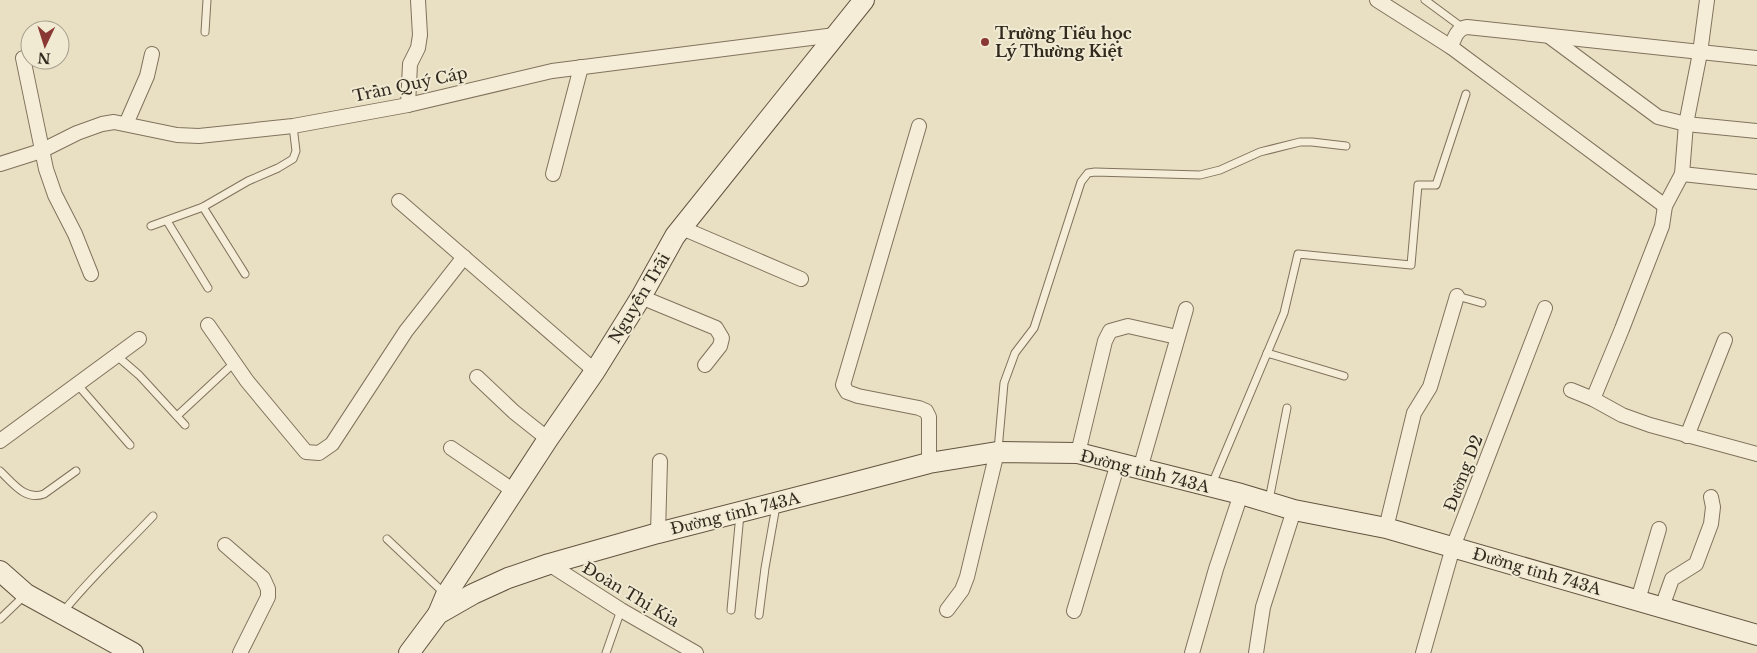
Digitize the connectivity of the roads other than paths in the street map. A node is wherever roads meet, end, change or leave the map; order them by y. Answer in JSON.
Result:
{"nodes":[{"id":1,"x":207,"y":0,"type":"edge"},
{"id":2,"x":418,"y":0,"type":"edge"},
{"id":3,"x":864,"y":0,"type":"edge"},
{"id":4,"x":1377,"y":0,"type":"edge"},
{"id":5,"x":1424,"y":0,"type":"edge"},
{"id":6,"x":1707,"y":0,"type":"edge"},
{"id":7,"x":1463,"y":28,"type":"junction"},
{"id":8,"x":205,"y":32,"type":"dead end"},
{"id":9,"x":835,"y":36,"type":"junction"},
{"id":10,"x":1548,"y":36,"type":"junction"},
{"id":11,"x":1451,"y":47,"type":"junction"},
{"id":12,"x":1700,"y":53,"type":"junction"},
{"id":13,"x":152,"y":54,"type":"dead end"},
{"id":14,"x":1757,"y":58,"type":"edge"},
{"id":15,"x":581,"y":67,"type":"junction"},
{"id":16,"x":25,"y":70,"type":"edge"},
{"id":17,"x":1466,"y":94,"type":"dead end"},
{"id":18,"x":408,"y":105,"type":"junction"},
{"id":19,"x":126,"y":124,"type":"junction"},
{"id":20,"x":1686,"y":124,"type":"junction"},
{"id":21,"x":293,"y":126,"type":"junction"},
{"id":22,"x":919,"y":126,"type":"dead end"},
{"id":23,"x":1757,"y":131,"type":"edge"},
{"id":24,"x":1346,"y":146,"type":"dead end"},
{"id":25,"x":41,"y":151,"type":"junction"},
{"id":26,"x":0,"y":164,"type":"edge"},
{"id":27,"x":553,"y":174,"type":"dead end"},
{"id":28,"x":1682,"y":174,"type":"junction"},
{"id":29,"x":1757,"y":182,"type":"edge"},
{"id":30,"x":400,"y":201,"type":"dead end"},
{"id":31,"x":203,"y":206,"type":"junction"},
{"id":32,"x":1665,"y":206,"type":"junction"},
{"id":33,"x":167,"y":221,"type":"junction"},
{"id":34,"x":151,"y":226,"type":"dead end"},
{"id":35,"x":682,"y":228,"type":"junction"},
{"id":36,"x":464,"y":257,"type":"junction"},
{"id":37,"x":91,"y":274,"type":"dead end"},
{"id":38,"x":245,"y":274,"type":"dead end"},
{"id":39,"x":801,"y":279,"type":"dead end"},
{"id":40,"x":208,"y":288,"type":"dead end"},
{"id":41,"x":1457,"y":296,"type":"joint"},
{"id":42,"x":641,"y":297,"type":"junction"},
{"id":43,"x":1482,"y":303,"type":"dead end"},
{"id":44,"x":1545,"y":308,"type":"dead end"},
{"id":45,"x":1186,"y":309,"type":"dead end"},
{"id":46,"x":208,"y":325,"type":"dead end"},
{"id":47,"x":1177,"y":337,"type":"junction"},
{"id":48,"x":139,"y":339,"type":"dead end"},
{"id":49,"x":1725,"y":340,"type":"dead end"},
{"id":50,"x":1267,"y":353,"type":"junction"},
{"id":51,"x":117,"y":356,"type":"junction"},
{"id":52,"x":234,"y":363,"type":"junction"},
{"id":53,"x":705,"y":365,"type":"dead end"},
{"id":54,"x":595,"y":371,"type":"junction"},
{"id":55,"x":1344,"y":376,"type":"dead end"},
{"id":56,"x":477,"y":377,"type":"dead end"},
{"id":57,"x":77,"y":384,"type":"junction"},
{"id":58,"x":1571,"y":390,"type":"dead end"},
{"id":59,"x":1593,"y":399,"type":"junction"},
{"id":60,"x":1287,"y":408,"type":"dead end"},
{"id":61,"x":177,"y":416,"type":"junction"},
{"id":62,"x":185,"y":425,"type":"dead end"},
{"id":63,"x":1687,"y":436,"type":"junction"},
{"id":64,"x":548,"y":440,"type":"junction"},
{"id":65,"x":0,"y":441,"type":"edge"},
{"id":66,"x":130,"y":445,"type":"dead end"},
{"id":67,"x":451,"y":448,"type":"dead end"},
{"id":68,"x":997,"y":452,"type":"junction"},
{"id":69,"x":1078,"y":453,"type":"junction"},
{"id":70,"x":1757,"y":454,"type":"edge"},
{"id":71,"x":660,"y":461,"type":"dead end"},
{"id":72,"x":929,"y":463,"type":"junction"},
{"id":73,"x":1118,"y":463,"type":"junction"},
{"id":74,"x":1140,"y":469,"type":"junction"},
{"id":75,"x":0,"y":471,"type":"edge"},
{"id":76,"x":76,"y":471,"type":"dead end"},
{"id":77,"x":1211,"y":487,"type":"junction"},
{"id":78,"x":514,"y":491,"type":"junction"},
{"id":79,"x":1240,"y":494,"type":"junction"},
{"id":80,"x":1711,"y":497,"type":"dead end"},
{"id":81,"x":777,"y":503,"type":"junction"},
{"id":82,"x":1268,"y":503,"type":"junction"},
{"id":83,"x":1294,"y":510,"type":"junction"},
{"id":84,"x":741,"y":512,"type":"junction"},
{"id":85,"x":153,"y":516,"type":"dead end"},
{"id":86,"x":1386,"y":528,"type":"junction"},
{"id":87,"x":1659,"y":530,"type":"dead end"},
{"id":88,"x":658,"y":533,"type":"junction"},
{"id":89,"x":387,"y":539,"type":"dead end"},
{"id":90,"x":224,"y":545,"type":"dead end"},
{"id":91,"x":1453,"y":547,"type":"junction"},
{"id":92,"x":549,"y":564,"type":"junction"},
{"id":93,"x":0,"y":571,"type":"edge"},
{"id":94,"x":26,"y":594,"type":"junction"},
{"id":95,"x":446,"y":595,"type":"junction"},
{"id":96,"x":1638,"y":600,"type":"junction"},
{"id":97,"x":1662,"y":607,"type":"junction"},
{"id":98,"x":621,"y":610,"type":"junction"},
{"id":99,"x":731,"y":610,"type":"dead end"},
{"id":100,"x":947,"y":610,"type":"dead end"},
{"id":101,"x":1074,"y":611,"type":"dead end"},
{"id":102,"x":62,"y":614,"type":"junction"},
{"id":103,"x":438,"y":614,"type":"junction"},
{"id":104,"x":759,"y":615,"type":"dead end"},
{"id":105,"x":0,"y":619,"type":"edge"},
{"id":106,"x":1757,"y":635,"type":"edge"},
{"id":107,"x":690,"y":651,"type":"edge"},
{"id":108,"x":133,"y":653,"type":"edge"},
{"id":109,"x":240,"y":653,"type":"edge"},
{"id":110,"x":408,"y":653,"type":"edge"},
{"id":111,"x":606,"y":653,"type":"edge"},
{"id":112,"x":1192,"y":653,"type":"edge"},
{"id":113,"x":1256,"y":653,"type":"edge"},
{"id":114,"x":1422,"y":653,"type":"edge"}],
"edges":[{"from":1,"to":8,"type":"lane"},
{"from":2,"to":18,"type":"street"},
{"from":3,"to":9,"type":"main road","name":"Nguyễn Trãi"},
{"from":4,"to":11,"type":"street"},
{"from":5,"to":7,"type":"lane"},
{"from":6,"to":12,"type":"street"},
{"from":7,"to":10,"type":"street"},
{"from":7,"to":11,"type":"street"},
{"from":9,"to":15,"type":"street","name":"Trần Quý Cáp"},
{"from":9,"to":35,"type":"main road","name":"Nguyễn Trãi"},
{"from":10,"to":12,"type":"street"},
{"from":10,"to":20,"type":"street"},
{"from":11,"to":32,"type":"street"},
{"from":12,"to":14,"type":"street"},
{"from":12,"to":20,"type":"street"},
{"from":13,"to":19,"type":"street"},
{"from":15,"to":18,"type":"street","name":"Trần Quý Cáp"},
{"from":15,"to":27,"type":"street"},
{"from":16,"to":25,"type":"street"},
{"from":17,"to":50,"type":"lane"},
{"from":18,"to":21,"type":"street","name":"Trần Quý Cáp"},
{"from":19,"to":21,"type":"street","name":"Trần Quý Cáp"},
{"from":19,"to":25,"type":"street","name":"Trần Quý Cáp"},
{"from":20,"to":23,"type":"street"},
{"from":20,"to":28,"type":"street"},
{"from":21,"to":31,"type":"lane"},
{"from":22,"to":72,"type":"street"},
{"from":24,"to":68,"type":"lane"},
{"from":25,"to":26,"type":"street","name":"Trần Quý Cáp"},
{"from":25,"to":37,"type":"street"},
{"from":28,"to":29,"type":"street"},
{"from":28,"to":32,"type":"street"},
{"from":30,"to":36,"type":"street"},
{"from":31,"to":33,"type":"lane"},
{"from":31,"to":38,"type":"lane"},
{"from":32,"to":59,"type":"street"},
{"from":33,"to":34,"type":"lane"},
{"from":33,"to":40,"type":"lane"},
{"from":35,"to":39,"type":"street"},
{"from":35,"to":42,"type":"main road","name":"Nguyễn Trãi"},
{"from":36,"to":52,"type":"street"},
{"from":36,"to":54,"type":"street"},
{"from":41,"to":43,"type":"lane"},
{"from":41,"to":86,"type":"street"},
{"from":42,"to":53,"type":"street"},
{"from":42,"to":54,"type":"main road","name":"Nguyễn Trãi"},
{"from":44,"to":91,"type":"street","name":"Đường D2"},
{"from":45,"to":47,"type":"street"},
{"from":46,"to":52,"type":"street"},
{"from":47,"to":69,"type":"street"},
{"from":47,"to":74,"type":"street"},
{"from":48,"to":51,"type":"street"},
{"from":49,"to":63,"type":"street"},
{"from":50,"to":55,"type":"lane"},
{"from":50,"to":77,"type":"lane"},
{"from":51,"to":57,"type":"street"},
{"from":51,"to":61,"type":"lane"},
{"from":52,"to":61,"type":"lane"},
{"from":54,"to":64,"type":"main road","name":"Nguyễn Trãi"},
{"from":56,"to":64,"type":"street"},
{"from":57,"to":65,"type":"street"},
{"from":57,"to":66,"type":"lane"},
{"from":58,"to":59,"type":"street"},
{"from":59,"to":63,"type":"street"},
{"from":60,"to":82,"type":"lane"},
{"from":61,"to":62,"type":"lane"},
{"from":63,"to":70,"type":"street"},
{"from":64,"to":78,"type":"main road","name":"Nguyễn Trãi"},
{"from":67,"to":78,"type":"street"},
{"from":68,"to":69,"type":"main road","name":"Đường tỉnh 743A"},
{"from":68,"to":72,"type":"main road","name":"Đường tỉnh 743A"},
{"from":68,"to":100,"type":"street"},
{"from":69,"to":73,"type":"main road","name":"Đường tỉnh 743A"},
{"from":71,"to":88,"type":"street"},
{"from":72,"to":81,"type":"main road","name":"Đường tỉnh 743A"},
{"from":73,"to":74,"type":"main road","name":"Đường tỉnh 743A"},
{"from":73,"to":101,"type":"street"},
{"from":74,"to":77,"type":"main road","name":"Đường tỉnh 743A"},
{"from":75,"to":76,"type":"lane"},
{"from":77,"to":79,"type":"main road","name":"Đường tỉnh 743A"},
{"from":78,"to":95,"type":"main road","name":"Nguyễn Trãi"},
{"from":79,"to":82,"type":"main road","name":"Đường tỉnh 743A"},
{"from":79,"to":112,"type":"street"},
{"from":80,"to":97,"type":"street"},
{"from":81,"to":84,"type":"main road","name":"Đường tỉnh 743A"},
{"from":81,"to":104,"type":"lane"},
{"from":82,"to":83,"type":"main road","name":"Đường tỉnh 743A"},
{"from":83,"to":86,"type":"main road","name":"Đường tỉnh 743A"},
{"from":83,"to":113,"type":"street"},
{"from":84,"to":88,"type":"main road","name":"Đường tỉnh 743A"},
{"from":84,"to":99,"type":"lane"},
{"from":85,"to":102,"type":"lane"},
{"from":86,"to":91,"type":"main road","name":"Đường tỉnh 743A"},
{"from":87,"to":96,"type":"street"},
{"from":88,"to":92,"type":"main road","name":"Đường tỉnh 743A"},
{"from":89,"to":95,"type":"lane"},
{"from":90,"to":109,"type":"street"},
{"from":91,"to":96,"type":"main road","name":"Đường tỉnh 743A"},
{"from":91,"to":114,"type":"street","name":"Đường D2"},
{"from":92,"to":98,"type":"street","name":"Đoàn Thị Kia"},
{"from":92,"to":103,"type":"main road","name":"Đường tỉnh 743A"},
{"from":93,"to":94,"type":"main road"},
{"from":94,"to":102,"type":"main road"},
{"from":94,"to":105,"type":"lane"},
{"from":95,"to":103,"type":"main road","name":"Nguyễn Trãi"},
{"from":96,"to":97,"type":"main road","name":"Đường tỉnh 743A"},
{"from":97,"to":106,"type":"main road","name":"Đường tỉnh 743A"},
{"from":98,"to":107,"type":"street","name":"Đoàn Thị Kia"},
{"from":98,"to":111,"type":"lane"},
{"from":102,"to":108,"type":"main road"},
{"from":103,"to":110,"type":"main road","name":"Đường tỉnh 743A"}]}
